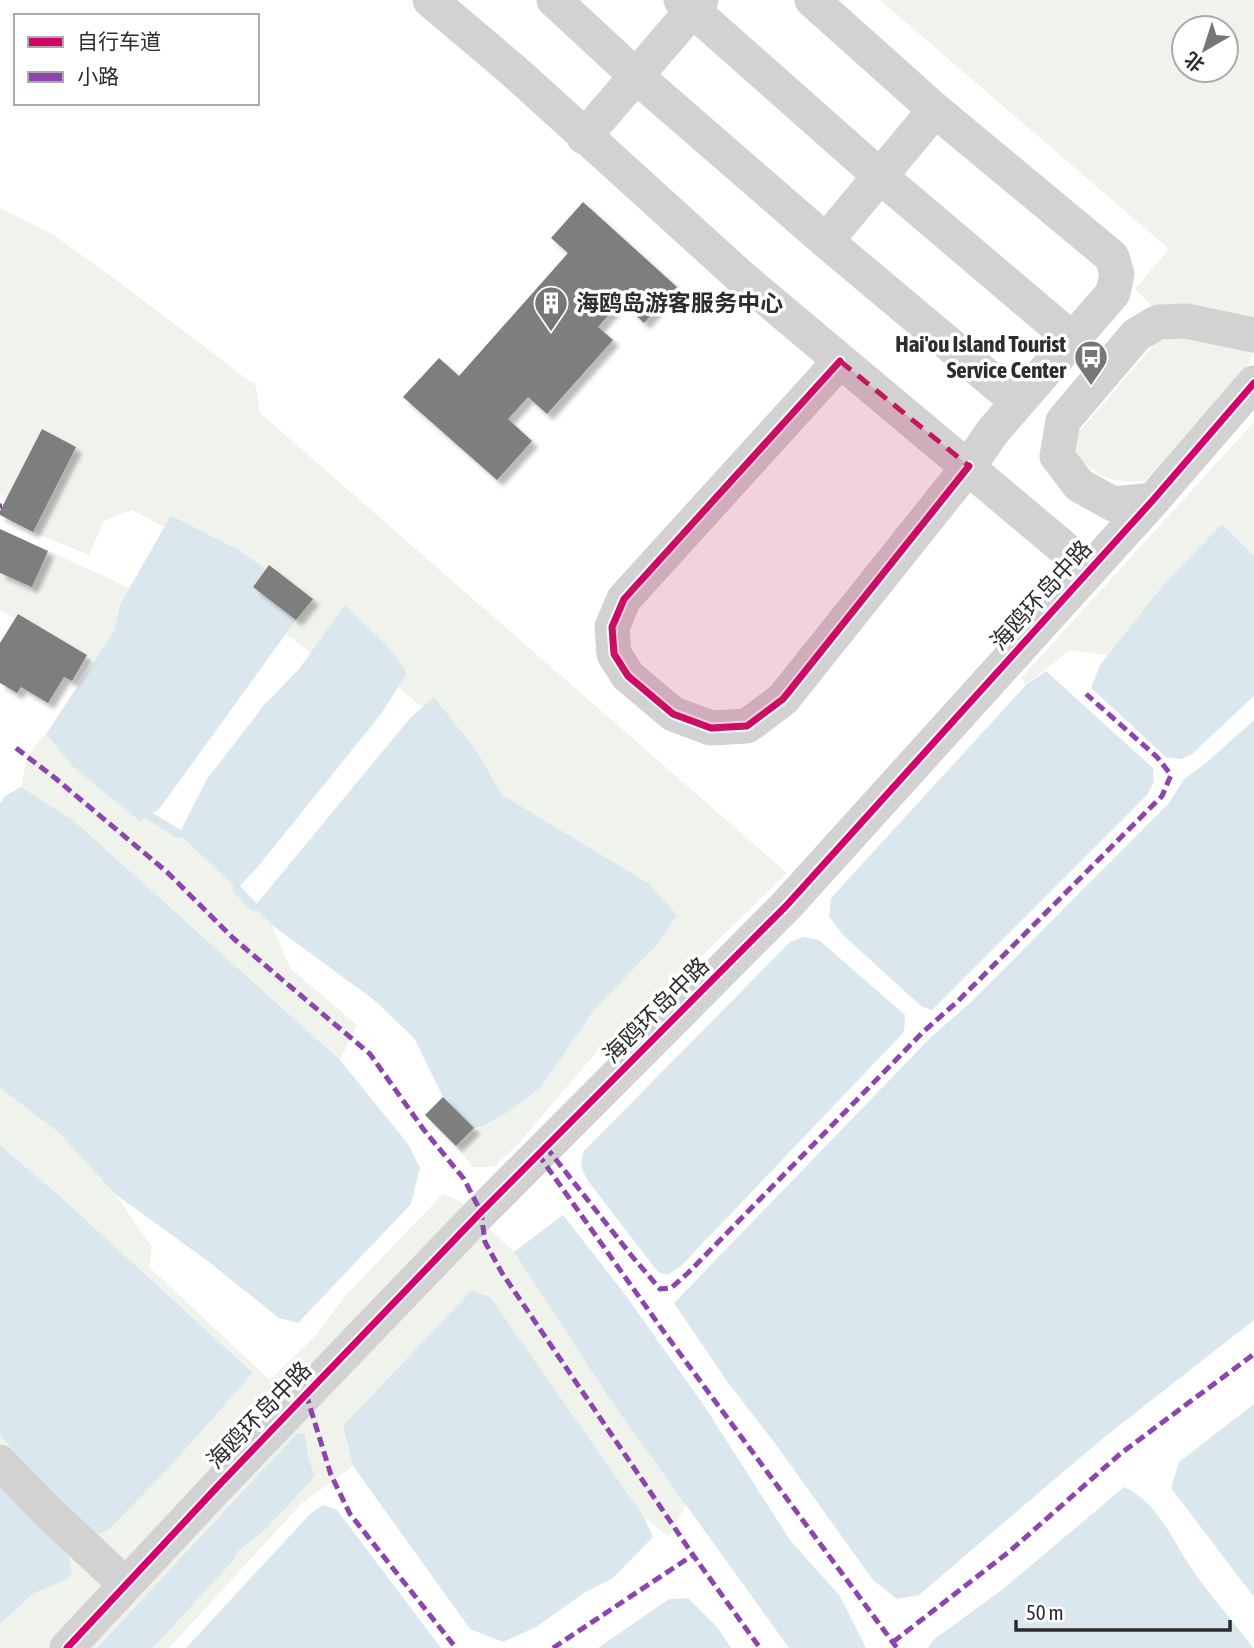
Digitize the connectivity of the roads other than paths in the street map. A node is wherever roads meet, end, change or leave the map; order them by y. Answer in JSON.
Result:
{"nodes":[{"id":1,"x":430,"y":0,"type":"edge"},
{"id":2,"x":554,"y":0,"type":"edge"},
{"id":3,"x":812,"y":0,"type":"edge"},
{"id":4,"x":691,"y":3,"type":"edge"},
{"id":5,"x":636,"y":76,"type":"junction"},
{"id":6,"x":935,"y":110,"type":"junction"},
{"id":7,"x":584,"y":137,"type":"junction"},
{"id":8,"x":881,"y":177,"type":"junction"},
{"id":9,"x":826,"y":242,"type":"junction"},
{"id":10,"x":1254,"y":335,"type":"edge"},
{"id":11,"x":1072,"y":339,"type":"junction"},
{"id":12,"x":840,"y":361,"type":"junction"},
{"id":13,"x":1254,"y":383,"type":"edge"},
{"id":14,"x":1018,"y":402,"type":"junction"},
{"id":15,"x":969,"y":466,"type":"junction"},
{"id":16,"x":1153,"y":499,"type":"junction"},
{"id":17,"x":1090,"y":570,"type":"junction"},
{"id":18,"x":0,"y":1462,"type":"edge"},
{"id":19,"x":126,"y":1585,"type":"junction"},
{"id":20,"x":68,"y":1648,"type":"edge"}],
"edges":[{"from":1,"to":7,"type":"street"},
{"from":2,"to":5,"type":"street"},
{"from":3,"to":6,"type":"street"},
{"from":4,"to":5,"type":"street"},
{"from":4,"to":8,"type":"street"},
{"from":5,"to":7,"type":"street"},
{"from":5,"to":9,"type":"street"},
{"from":6,"to":8,"type":"street"},
{"from":6,"to":11,"type":"street"},
{"from":7,"to":12,"type":"street"},
{"from":8,"to":9,"type":"street"},
{"from":8,"to":11,"type":"street"},
{"from":9,"to":14,"type":"street"},
{"from":10,"to":16,"type":"street"},
{"from":11,"to":14,"type":"street"},
{"from":12,"to":15,"type":"street"},
{"from":12,"to":15,"type":"street"},
{"from":13,"to":16,"type":"street","name":"海鸥环岛中路"},
{"from":14,"to":15,"type":"street"},
{"from":15,"to":17,"type":"street"},
{"from":16,"to":17,"type":"street","name":"海鸥环岛中路"},
{"from":17,"to":19,"type":"street","name":"海鸥环岛中路"},
{"from":18,"to":19,"type":"street"},
{"from":19,"to":20,"type":"street","name":"海鸥环岛中路"}]}
